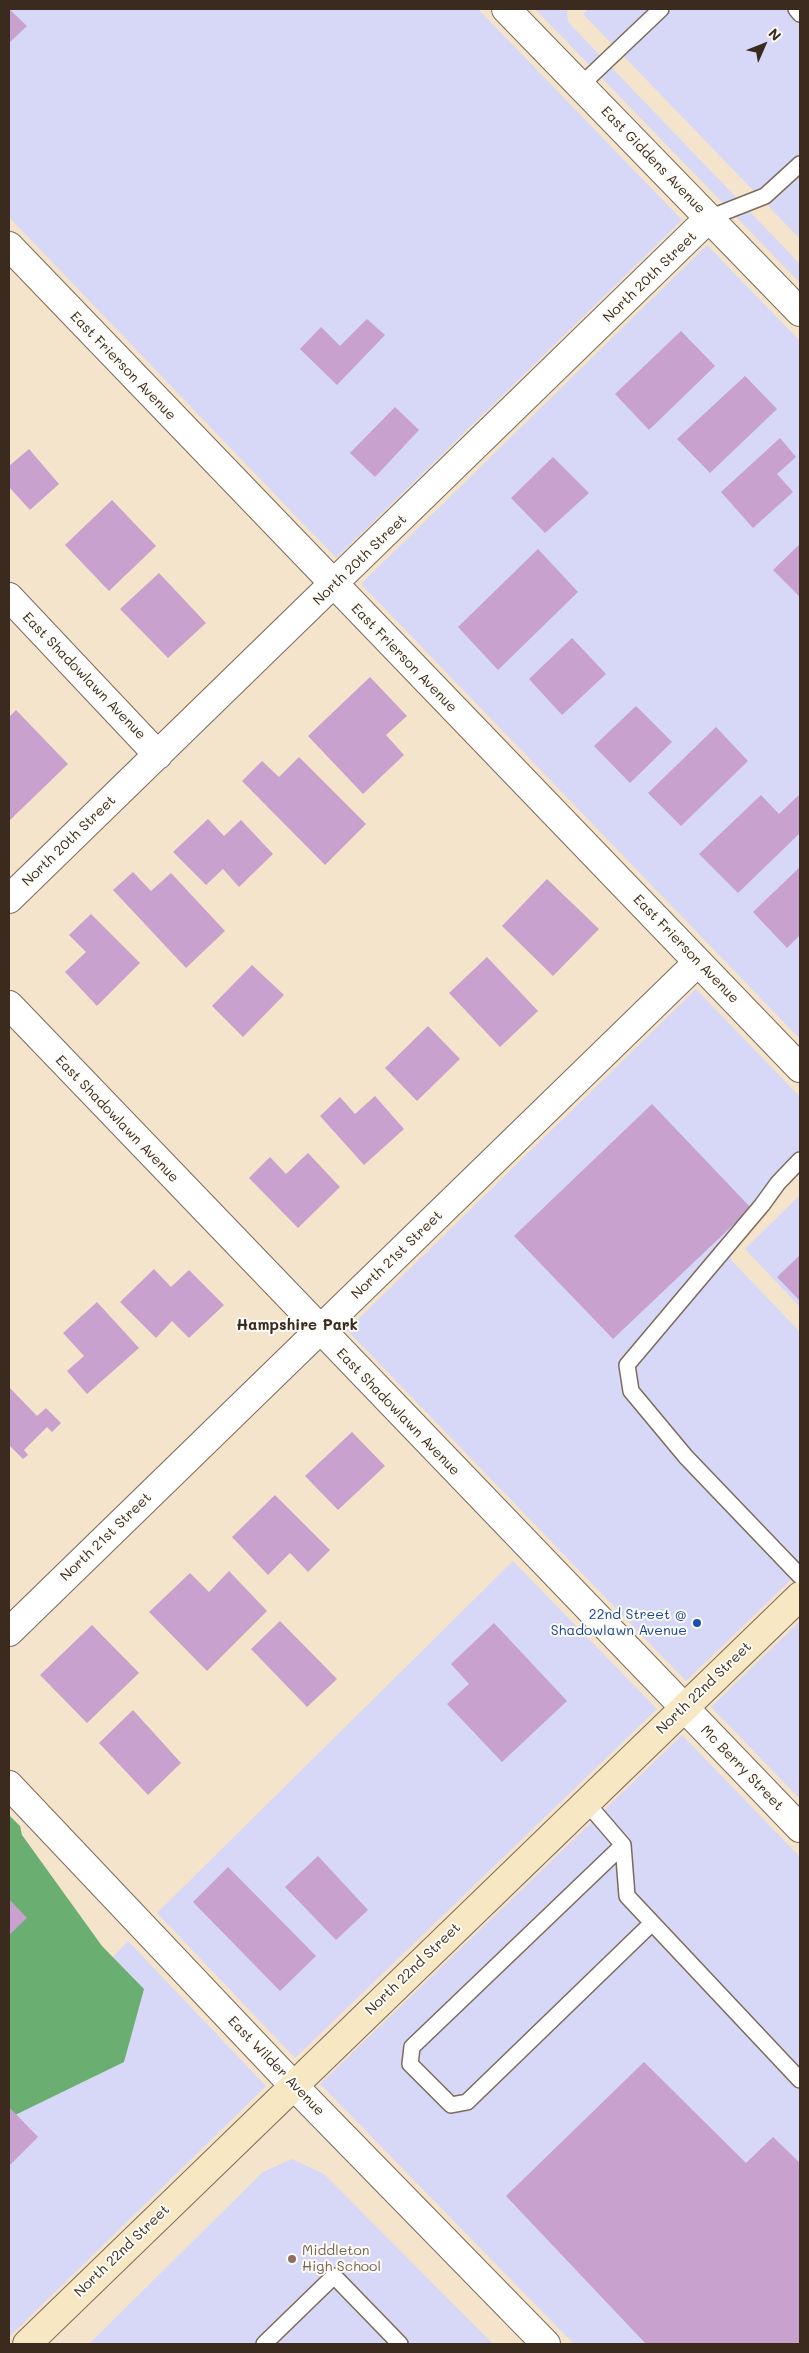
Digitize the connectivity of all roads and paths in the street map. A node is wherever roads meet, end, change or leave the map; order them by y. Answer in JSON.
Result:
{"nodes":[{"id":1,"x":506,"y":9,"type":"edge"},
{"id":2,"x":661,"y":9,"type":"edge"},
{"id":3,"x":796,"y":9,"type":"edge"},
{"id":4,"x":800,"y":14,"type":"edge"},
{"id":5,"x":580,"y":85,"type":"junction"},
{"id":6,"x":800,"y":164,"type":"edge"},
{"id":7,"x":709,"y":218,"type":"junction"},
{"id":8,"x":9,"y":246,"type":"edge"},
{"id":9,"x":800,"y":312,"type":"edge"},
{"id":10,"x":334,"y":585,"type":"junction"},
{"id":11,"x":9,"y":597,"type":"edge"},
{"id":12,"x":158,"y":755,"type":"junction"},
{"id":13,"x":9,"y":899,"type":"edge"},
{"id":14,"x":698,"y":962,"type":"junction"},
{"id":15,"x":9,"y":1005,"type":"edge"},
{"id":16,"x":800,"y":1068,"type":"edge"},
{"id":17,"x":800,"y":1160,"type":"edge"},
{"id":18,"x":320,"y":1331,"type":"junction"},
{"id":19,"x":800,"y":1576,"type":"edge"},
{"id":20,"x":800,"y":1596,"type":"edge"},
{"id":21,"x":9,"y":1632,"type":"edge"},
{"id":22,"x":684,"y":1708,"type":"junction"},
{"id":23,"x":9,"y":1785,"type":"edge"},
{"id":24,"x":586,"y":1802,"type":"junction"},
{"id":25,"x":800,"y":1828,"type":"edge"},
{"id":26,"x":623,"y":1845,"type":"junction"},
{"id":27,"x":652,"y":1923,"type":"junction"},
{"id":28,"x":800,"y":2080,"type":"edge"},
{"id":29,"x":293,"y":2085,"type":"junction"},
{"id":30,"x":26,"y":2344,"type":"edge"},
{"id":31,"x":264,"y":2344,"type":"edge"},
{"id":32,"x":400,"y":2344,"type":"edge"},
{"id":33,"x":546,"y":2344,"type":"edge"}],
"edges":[{"from":1,"to":5,"type":"street","name":"East Giddens Avenue"},
{"from":2,"to":5,"type":"lane"},
{"from":3,"to":4,"type":"lane"},
{"from":5,"to":7,"type":"street","name":"East Giddens Avenue"},
{"from":6,"to":7,"type":"lane"},
{"from":7,"to":9,"type":"street","name":"East Giddens Avenue"},
{"from":7,"to":10,"type":"street","name":"North 20th Street"},
{"from":8,"to":10,"type":"street","name":"East Frierson Avenue"},
{"from":10,"to":12,"type":"street","name":"North 20th Street"},
{"from":10,"to":14,"type":"street","name":"East Frierson Avenue"},
{"from":11,"to":12,"type":"street","name":"East Shadowlawn Avenue"},
{"from":12,"to":13,"type":"street","name":"North 20th Street"},
{"from":14,"to":16,"type":"street","name":"East Frierson Avenue"},
{"from":14,"to":18,"type":"street","name":"North 21st Street"},
{"from":15,"to":18,"type":"street","name":"East Shadowlawn Avenue"},
{"from":17,"to":19,"type":"lane"},
{"from":18,"to":21,"type":"street","name":"North 21st Street"},
{"from":18,"to":22,"type":"street","name":"East Shadowlawn Avenue"},
{"from":20,"to":22,"type":"main road","name":"North 22nd Street"},
{"from":22,"to":24,"type":"main road","name":"North 22nd Street"},
{"from":22,"to":25,"type":"street","name":"Mc Berry Street"},
{"from":23,"to":29,"type":"street","name":"East Wilder Avenue"},
{"from":24,"to":26,"type":"lane"},
{"from":24,"to":29,"type":"main road","name":"North 22nd Street"},
{"from":26,"to":27,"type":"lane"},
{"from":26,"to":27,"type":"lane"},
{"from":27,"to":28,"type":"lane"},
{"from":29,"to":30,"type":"main road","name":"North 22nd Street"},
{"from":29,"to":33,"type":"street","name":"East Wilder Avenue"},
{"from":31,"to":32,"type":"lane"}]}
